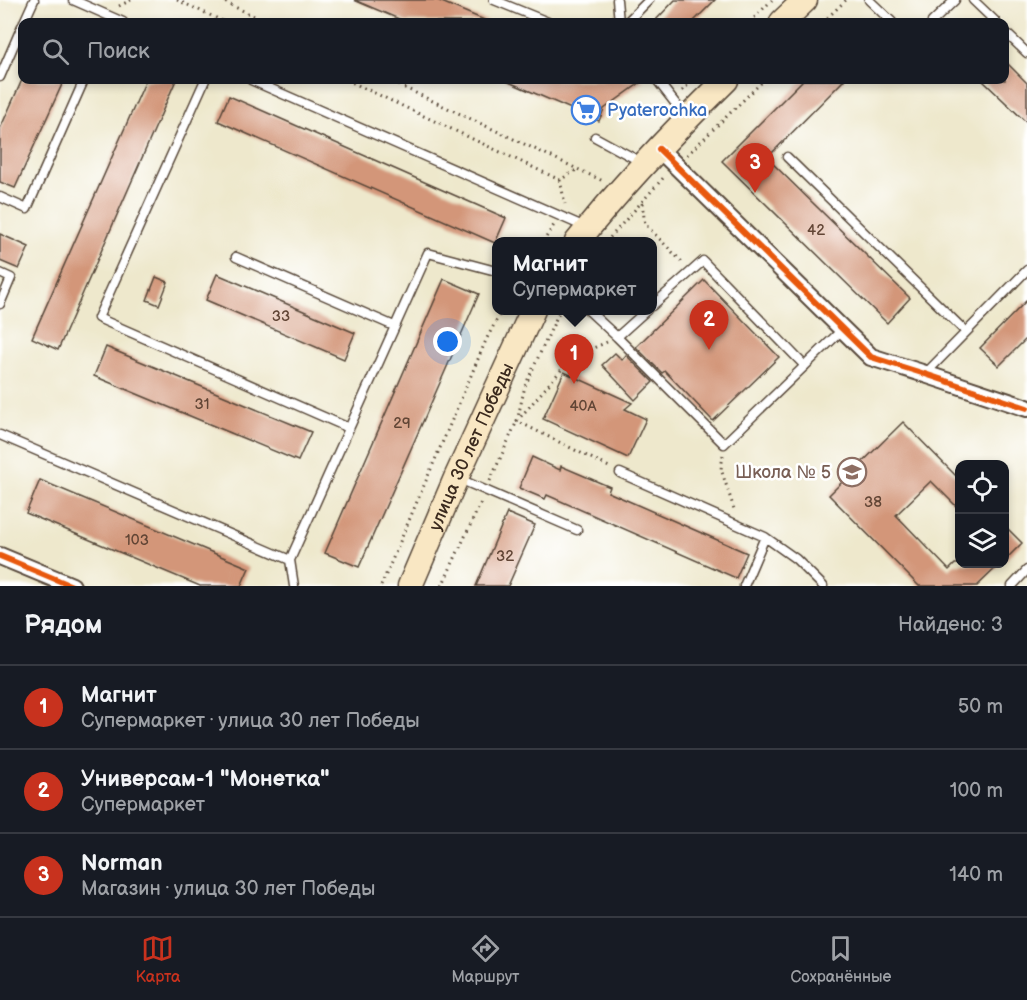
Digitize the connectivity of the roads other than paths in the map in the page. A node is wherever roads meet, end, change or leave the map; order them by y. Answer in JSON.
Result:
{"nodes":[{"id":1,"x":34,"y":0,"type":"edge"},
{"id":2,"x":73,"y":0,"type":"edge"},
{"id":3,"x":494,"y":0,"type":"edge"},
{"id":4,"x":617,"y":0,"type":"edge"},
{"id":5,"x":649,"y":0,"type":"edge"},
{"id":6,"x":804,"y":0,"type":"edge"},
{"id":7,"x":869,"y":0,"type":"edge"},
{"id":8,"x":955,"y":0,"type":"edge"},
{"id":9,"x":973,"y":0,"type":"edge"},
{"id":10,"x":26,"y":18,"type":"edge"},
{"id":11,"x":107,"y":18,"type":"edge"},
{"id":12,"x":538,"y":18,"type":"edge"},
{"id":13,"x":619,"y":18,"type":"edge"},
{"id":14,"x":631,"y":18,"type":"edge"},
{"id":15,"x":786,"y":18,"type":"edge"},
{"id":16,"x":888,"y":18,"type":"edge"},
{"id":17,"x":937,"y":18,"type":"edge"},
{"id":18,"x":992,"y":18,"type":"edge"},
{"id":19,"x":1009,"y":35,"type":"edge"},
{"id":20,"x":18,"y":36,"type":"edge"},
{"id":21,"x":1027,"y":53,"type":"edge"},
{"id":22,"x":0,"y":77,"type":"edge"},
{"id":23,"x":82,"y":84,"type":"edge"},
{"id":24,"x":203,"y":84,"type":"edge"},
{"id":25,"x":260,"y":84,"type":"edge"},
{"id":26,"x":660,"y":84,"type":"edge"},
{"id":27,"x":722,"y":84,"type":"edge"},
{"id":28,"x":687,"y":119,"type":"junction"},
{"id":29,"x":595,"y":137,"type":"dead end"},
{"id":30,"x":651,"y":156,"type":"junction"},
{"id":31,"x":787,"y":157,"type":"dead end"},
{"id":32,"x":0,"y":197,"type":"edge"},
{"id":33,"x":582,"y":235,"type":"edge"},
{"id":34,"x":236,"y":257,"type":"dead end"},
{"id":35,"x":492,"y":270,"type":"edge"},
{"id":36,"x":1027,"y":270,"type":"edge"},
{"id":37,"x":0,"y":273,"type":"edge"},
{"id":38,"x":657,"y":302,"type":"edge"},
{"id":39,"x":0,"y":304,"type":"edge"},
{"id":40,"x":531,"y":315,"type":"edge"},
{"id":41,"x":593,"y":315,"type":"edge"},
{"id":42,"x":641,"y":315,"type":"edge"},
{"id":43,"x":394,"y":326,"type":"junction"},
{"id":44,"x":843,"y":329,"type":"junction"},
{"id":45,"x":966,"y":332,"type":"junction"},
{"id":46,"x":617,"y":337,"type":"junction"},
{"id":47,"x":805,"y":366,"type":"junction"},
{"id":48,"x":925,"y":374,"type":"junction"},
{"id":49,"x":1027,"y":408,"type":"edge"},
{"id":50,"x":349,"y":428,"type":"junction"},
{"id":51,"x":0,"y":435,"type":"edge"},
{"id":52,"x":620,"y":473,"type":"road end"},
{"id":53,"x":456,"y":478,"type":"junction"},
{"id":54,"x":577,"y":530,"type":"dead end"},
{"id":55,"x":765,"y":537,"type":"junction"},
{"id":56,"x":0,"y":556,"type":"edge"},
{"id":57,"x":290,"y":560,"type":"junction"},
{"id":58,"x":1027,"y":570,"type":"edge"},
{"id":59,"x":72,"y":586,"type":"edge"},
{"id":60,"x":294,"y":586,"type":"edge"},
{"id":61,"x":410,"y":586,"type":"edge"},
{"id":62,"x":744,"y":586,"type":"edge"},
{"id":63,"x":823,"y":586,"type":"edge"},
{"id":64,"x":1012,"y":586,"type":"edge"}],
"edges":[{"from":1,"to":10,"type":"lane"},
{"from":2,"to":11,"type":"lane"},
{"from":3,"to":12,"type":"lane"},
{"from":4,"to":13,"type":"lane"},
{"from":5,"to":14,"type":"lane"},
{"from":6,"to":15,"type":"main road"},
{"from":7,"to":16,"type":"lane"},
{"from":8,"to":17,"type":"lane"},
{"from":9,"to":18,"type":"lane"},
{"from":19,"to":21,"type":"lane"},
{"from":20,"to":22,"type":"lane"},
{"from":23,"to":32,"type":"lane"},
{"from":24,"to":50,"type":"lane"},
{"from":25,"to":33,"type":"lane"},
{"from":26,"to":28,"type":"lane"},
{"from":27,"to":28,"type":"main road"},
{"from":28,"to":30,"type":"main road"},
{"from":29,"to":30,"type":"lane"},
{"from":30,"to":33,"type":"main road"},
{"from":30,"to":44,"type":"street"},
{"from":31,"to":45,"type":"lane"},
{"from":34,"to":43,"type":"lane"},
{"from":35,"to":43,"type":"lane"},
{"from":36,"to":45,"type":"lane"},
{"from":37,"to":39,"type":"lane"},
{"from":38,"to":47,"type":"lane"},
{"from":40,"to":53,"type":"main road","name":"улица 30 лет Победы"},
{"from":41,"to":46,"type":"lane"},
{"from":42,"to":46,"type":"lane"},
{"from":43,"to":50,"type":"lane"},
{"from":44,"to":47,"type":"lane"},
{"from":44,"to":48,"type":"street"},
{"from":45,"to":48,"type":"lane"},
{"from":46,"to":47,"type":"lane"},
{"from":48,"to":49,"type":"street"},
{"from":50,"to":57,"type":"lane"},
{"from":51,"to":57,"type":"lane"},
{"from":52,"to":55,"type":"lane"},
{"from":53,"to":54,"type":"lane"},
{"from":53,"to":61,"type":"main road","name":"улица 30 лет Победы"},
{"from":55,"to":62,"type":"lane"},
{"from":55,"to":63,"type":"lane"},
{"from":56,"to":59,"type":"street"},
{"from":57,"to":60,"type":"lane"},
{"from":58,"to":64,"type":"lane"}]}
